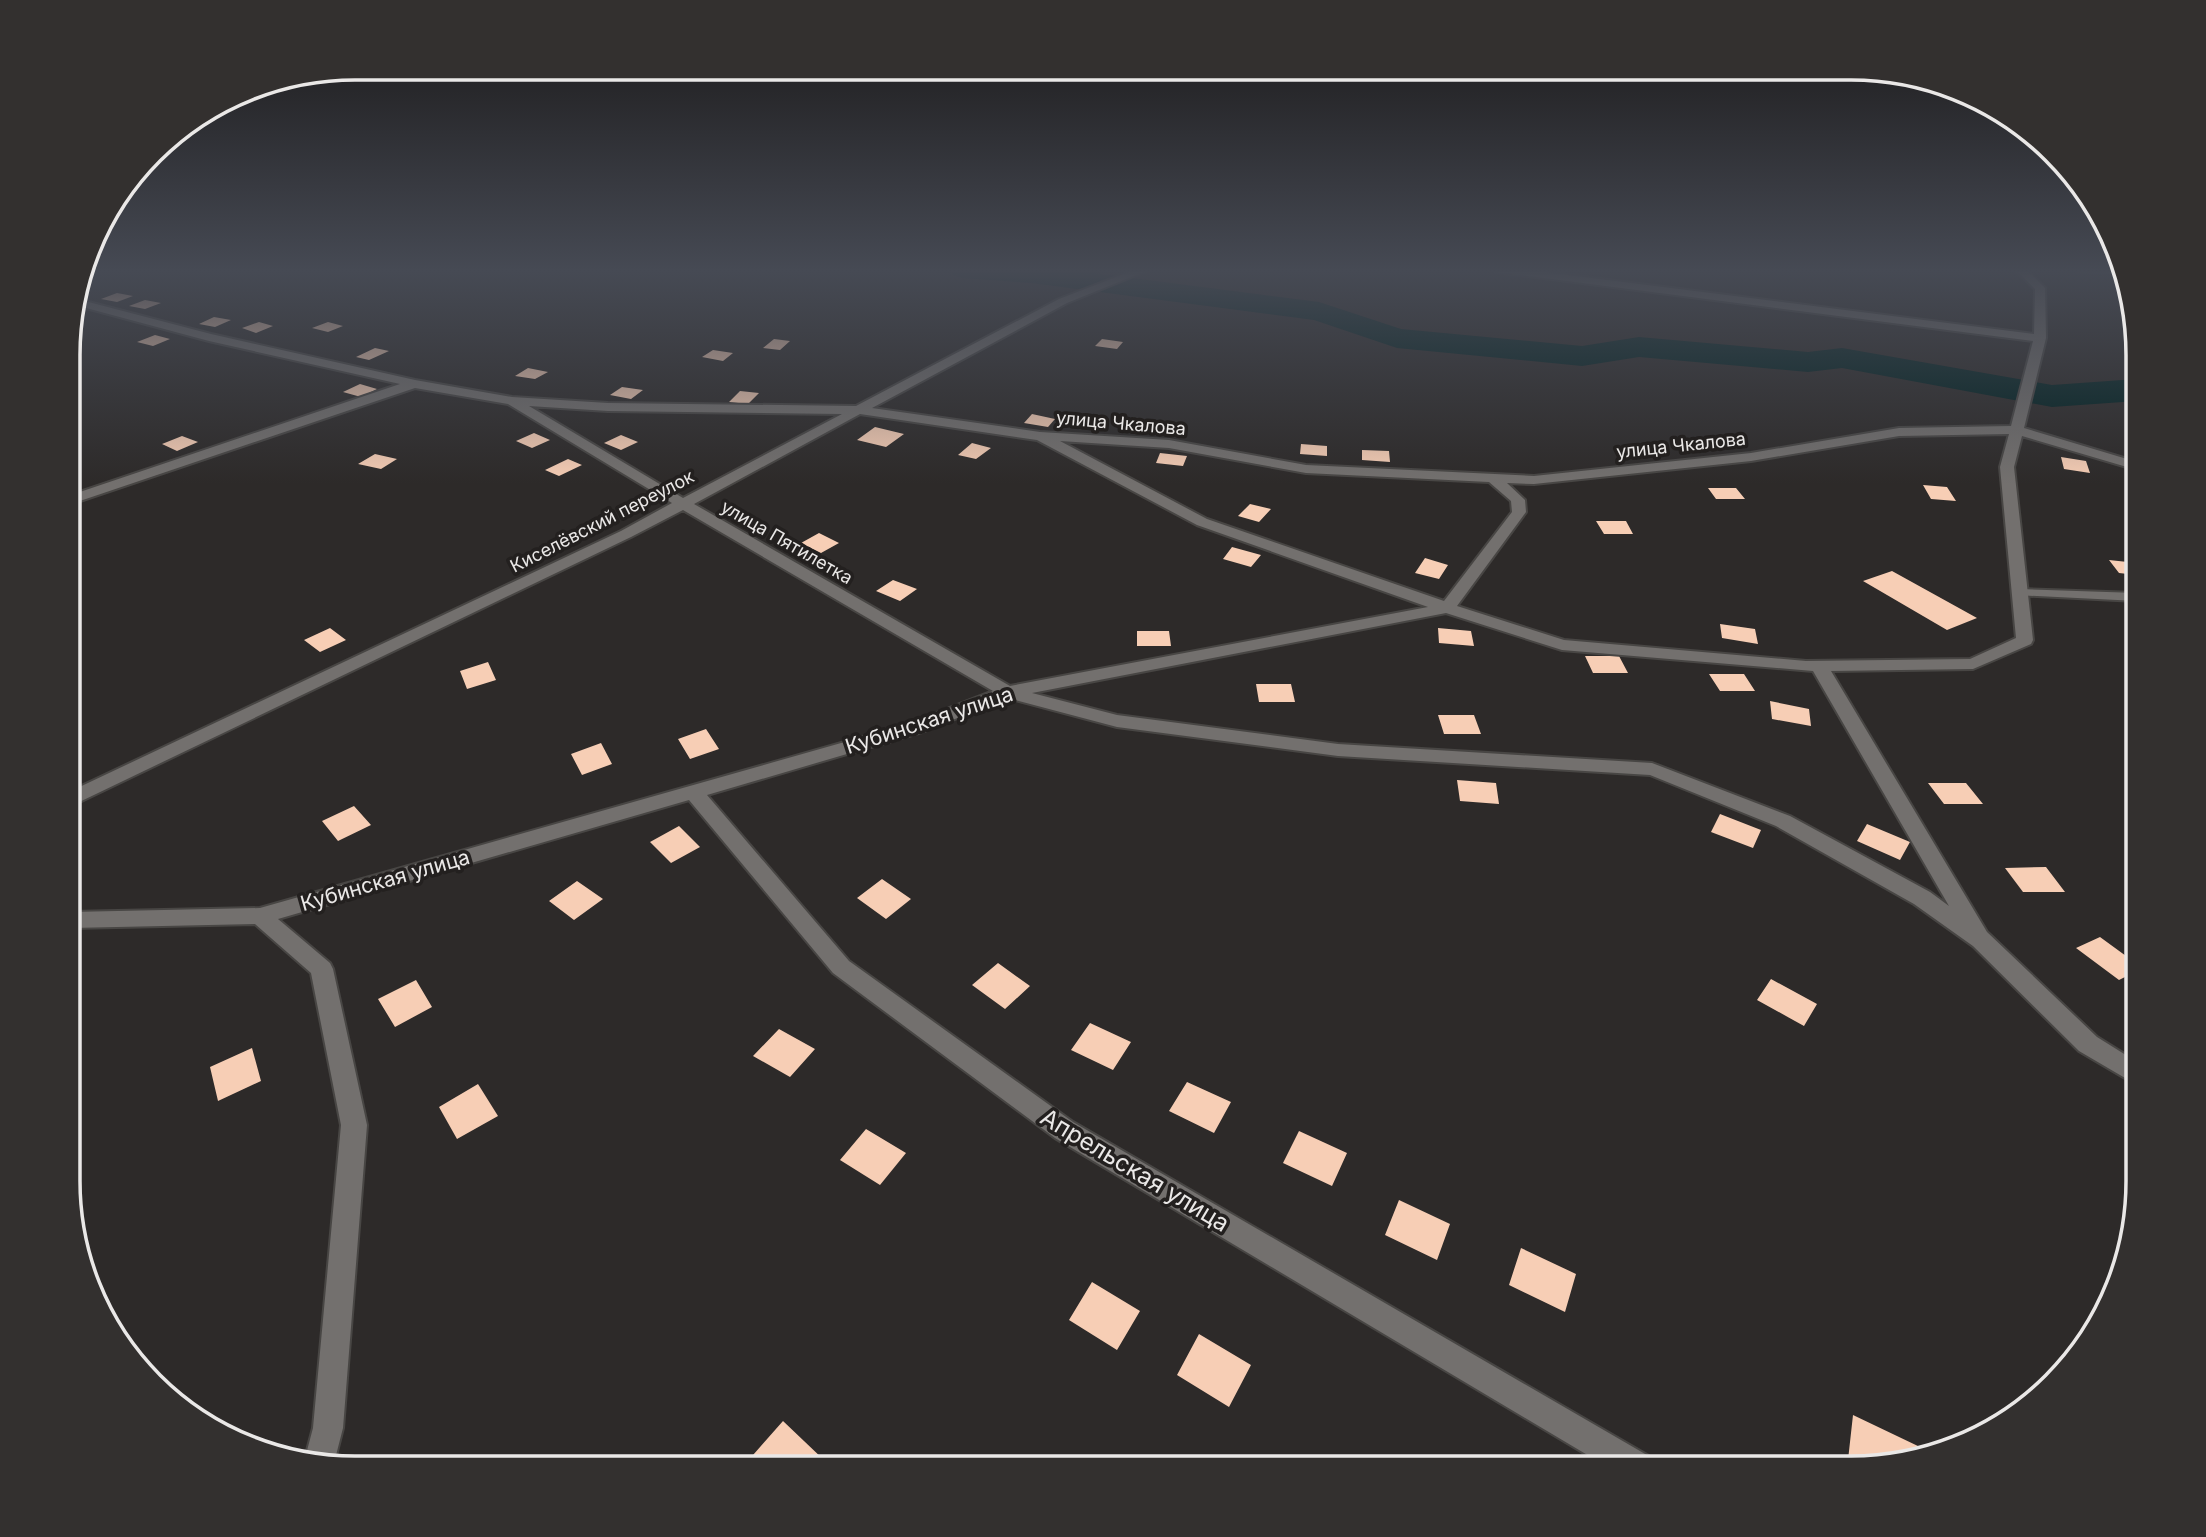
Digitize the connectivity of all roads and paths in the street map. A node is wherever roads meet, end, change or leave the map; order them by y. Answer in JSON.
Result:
{"nodes":[{"id":1,"x":225,"y":341,"type":"edge"},
{"id":2,"x":989,"y":341,"type":"edge"},
{"id":3,"x":2039,"y":341,"type":"edge"},
{"id":4,"x":415,"y":384,"type":"junction"},
{"id":5,"x":512,"y":401,"type":"junction"},
{"id":6,"x":858,"y":410,"type":"junction"},
{"id":7,"x":2018,"y":425,"type":"junction"},
{"id":8,"x":1040,"y":436,"type":"junction"},
{"id":9,"x":2126,"y":462,"type":"edge"},
{"id":10,"x":1493,"y":478,"type":"junction"},
{"id":11,"x":80,"y":497,"type":"edge"},
{"id":12,"x":682,"y":503,"type":"junction"},
{"id":13,"x":2020,"y":593,"type":"junction"},
{"id":14,"x":2126,"y":597,"type":"edge"},
{"id":15,"x":1447,"y":608,"type":"junction"},
{"id":16,"x":1819,"y":666,"type":"junction"},
{"id":17,"x":1007,"y":692,"type":"junction"},
{"id":18,"x":693,"y":791,"type":"junction"},
{"id":19,"x":80,"y":795,"type":"edge"},
{"id":20,"x":260,"y":916,"type":"junction"},
{"id":21,"x":80,"y":920,"type":"edge"},
{"id":22,"x":1981,"y":940,"type":"junction"},
{"id":23,"x":2126,"y":1068,"type":"edge"},
{"id":24,"x":322,"y":1454,"type":"edge"},
{"id":25,"x":1619,"y":1456,"type":"edge"}],
"edges":[{"from":1,"to":4,"type":"street","name":"улица Пятилетка"},
{"from":2,"to":6,"type":"street","name":"Киселёвский переулок"},
{"from":3,"to":7,"type":"street"},
{"from":4,"to":5,"type":"street","name":"улица Пятилетка"},
{"from":4,"to":11,"type":"street"},
{"from":5,"to":6,"type":"street","name":"улица Пятилетка"},
{"from":5,"to":12,"type":"street","name":"улица Пятилетка"},
{"from":6,"to":8,"type":"street","name":"улица Пятилетка"},
{"from":6,"to":12,"type":"street","name":"Киселёвский переулок"},
{"from":7,"to":9,"type":"street","name":"улица Чкалова"},
{"from":7,"to":10,"type":"street","name":"улица Чкалова"},
{"from":7,"to":13,"type":"street"},
{"from":8,"to":10,"type":"street","name":"улица Чкалова"},
{"from":8,"to":15,"type":"street","name":"улица Чкалова"},
{"from":10,"to":15,"type":"street"},
{"from":12,"to":17,"type":"street","name":"улица Пятилетка"},
{"from":12,"to":19,"type":"street","name":"Киселёвский переулок"},
{"from":13,"to":14,"type":"lane"},
{"from":13,"to":16,"type":"street","name":"улица Чкалова"},
{"from":15,"to":16,"type":"street","name":"улица Чкалова"},
{"from":15,"to":17,"type":"street","name":"Кубинская улица"},
{"from":16,"to":22,"type":"street"},
{"from":17,"to":18,"type":"street","name":"Кубинская улица"},
{"from":17,"to":22,"type":"street","name":"улица Пятилетка"},
{"from":18,"to":20,"type":"street","name":"Кубинская улица"},
{"from":18,"to":25,"type":"street","name":"Апрельская улица"},
{"from":20,"to":21,"type":"street","name":"Кубинская улица"},
{"from":20,"to":24,"type":"street","name":"Кубинская улица"},
{"from":22,"to":23,"type":"street"}]}
